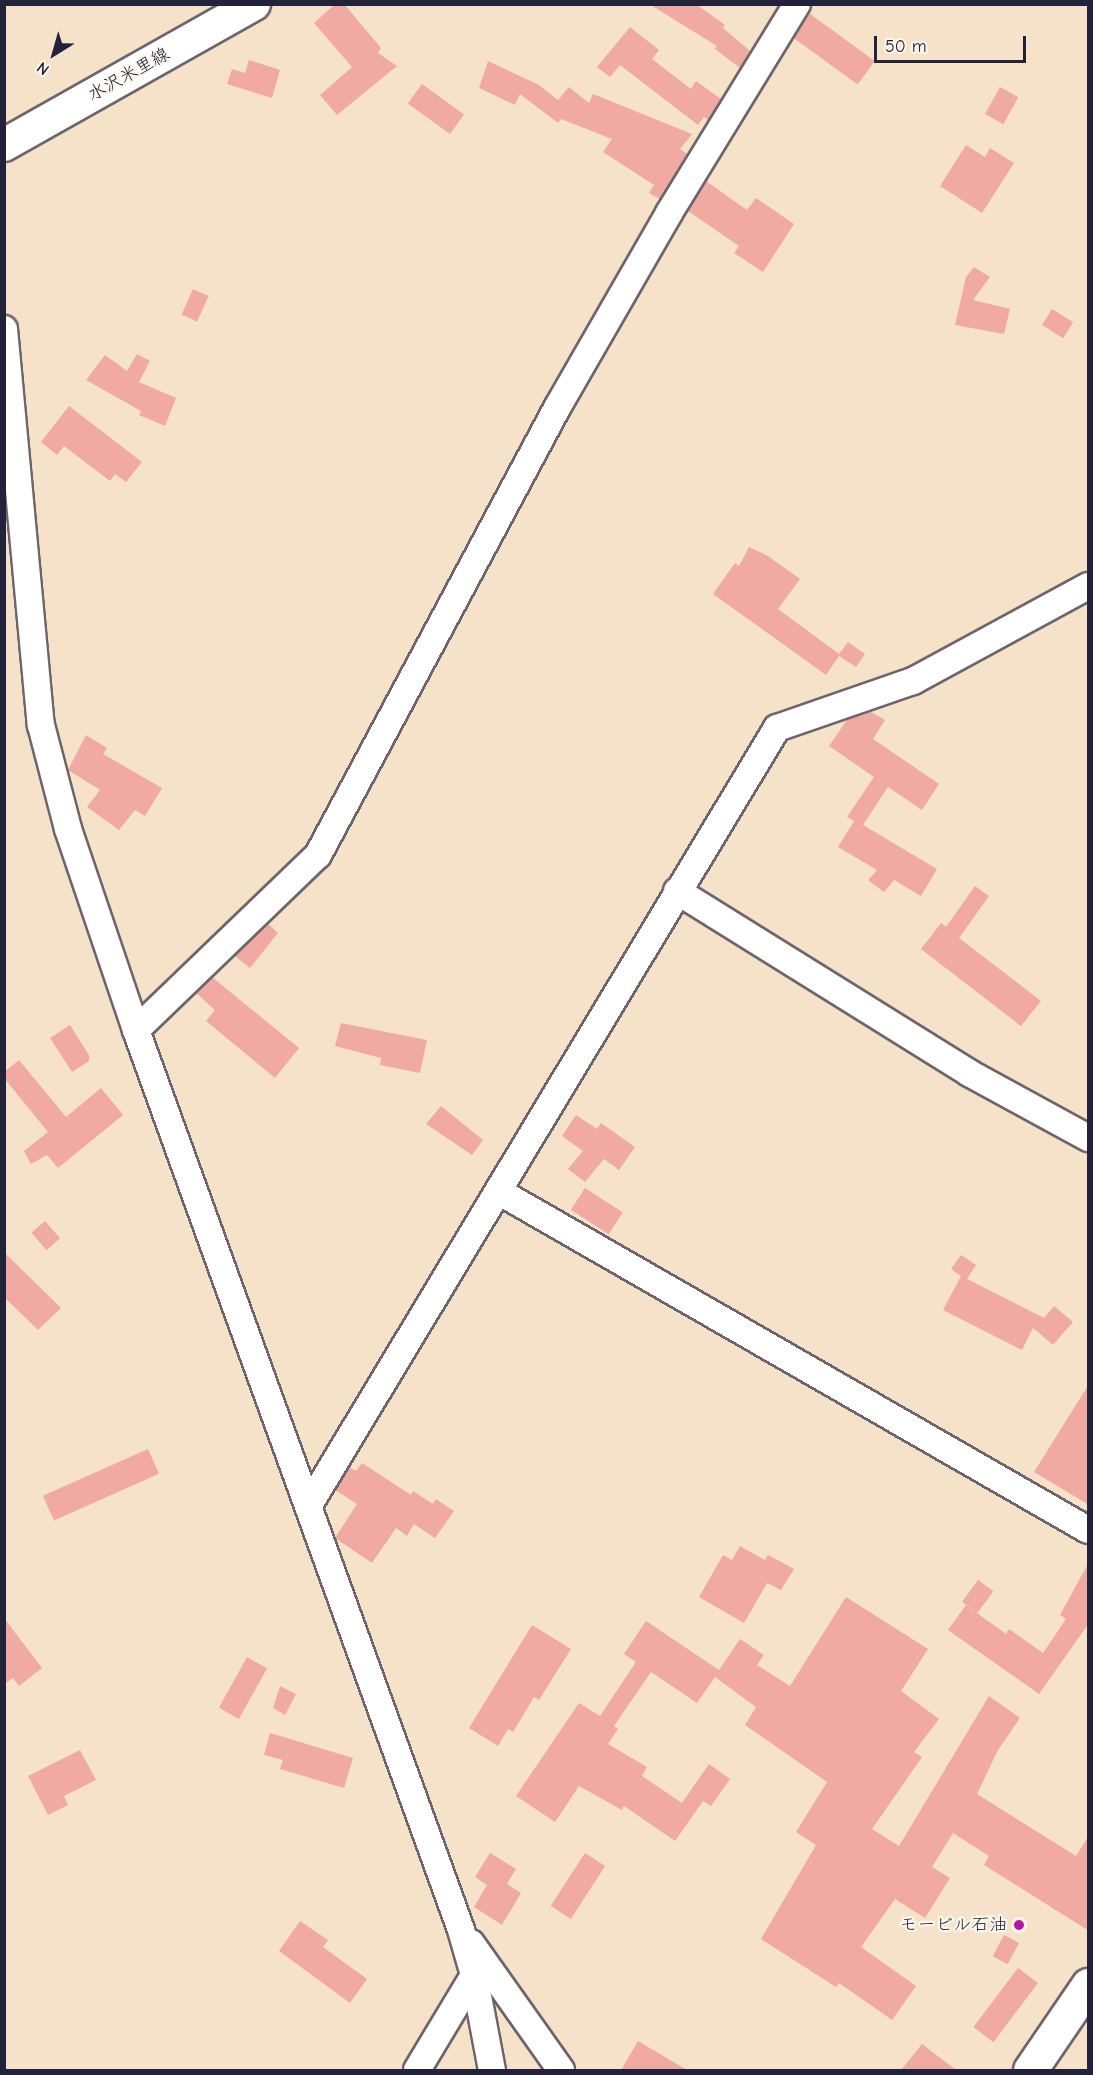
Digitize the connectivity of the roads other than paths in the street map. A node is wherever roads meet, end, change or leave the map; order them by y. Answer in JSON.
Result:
{"nodes":[{"id":1,"x":254,"y":4,"type":"edge"},
{"id":2,"x":796,"y":4,"type":"edge"},
{"id":3,"x":4,"y":145,"type":"edge"},
{"id":4,"x":4,"y":329,"type":"edge"},
{"id":5,"x":1089,"y":586,"type":"edge"},
{"id":6,"x":677,"y":891,"type":"junction"},
{"id":7,"x":136,"y":1030,"type":"junction"},
{"id":8,"x":1089,"y":1138,"type":"edge"},
{"id":9,"x":498,"y":1191,"type":"junction"},
{"id":10,"x":309,"y":1505,"type":"junction"},
{"id":11,"x":1089,"y":1530,"type":"edge"},
{"id":12,"x":461,"y":1930,"type":"junction"},
{"id":13,"x":474,"y":1975,"type":"junction"},
{"id":14,"x":1089,"y":1985,"type":"edge"},
{"id":15,"x":417,"y":2070,"type":"edge"},
{"id":16,"x":492,"y":2070,"type":"edge"},
{"id":17,"x":561,"y":2070,"type":"edge"},
{"id":18,"x":1030,"y":2070,"type":"edge"}],
"edges":[{"from":1,"to":3,"type":"main road","name":"水沢米里線"},
{"from":2,"to":7,"type":"street"},
{"from":4,"to":7,"type":"street"},
{"from":5,"to":6,"type":"street"},
{"from":6,"to":8,"type":"street"},
{"from":6,"to":9,"type":"street"},
{"from":7,"to":10,"type":"street"},
{"from":9,"to":10,"type":"street"},
{"from":9,"to":11,"type":"street"},
{"from":10,"to":12,"type":"street"},
{"from":12,"to":13,"type":"street"},
{"from":12,"to":17,"type":"street"},
{"from":13,"to":15,"type":"street"},
{"from":13,"to":16,"type":"street"},
{"from":14,"to":18,"type":"highway"}]}
